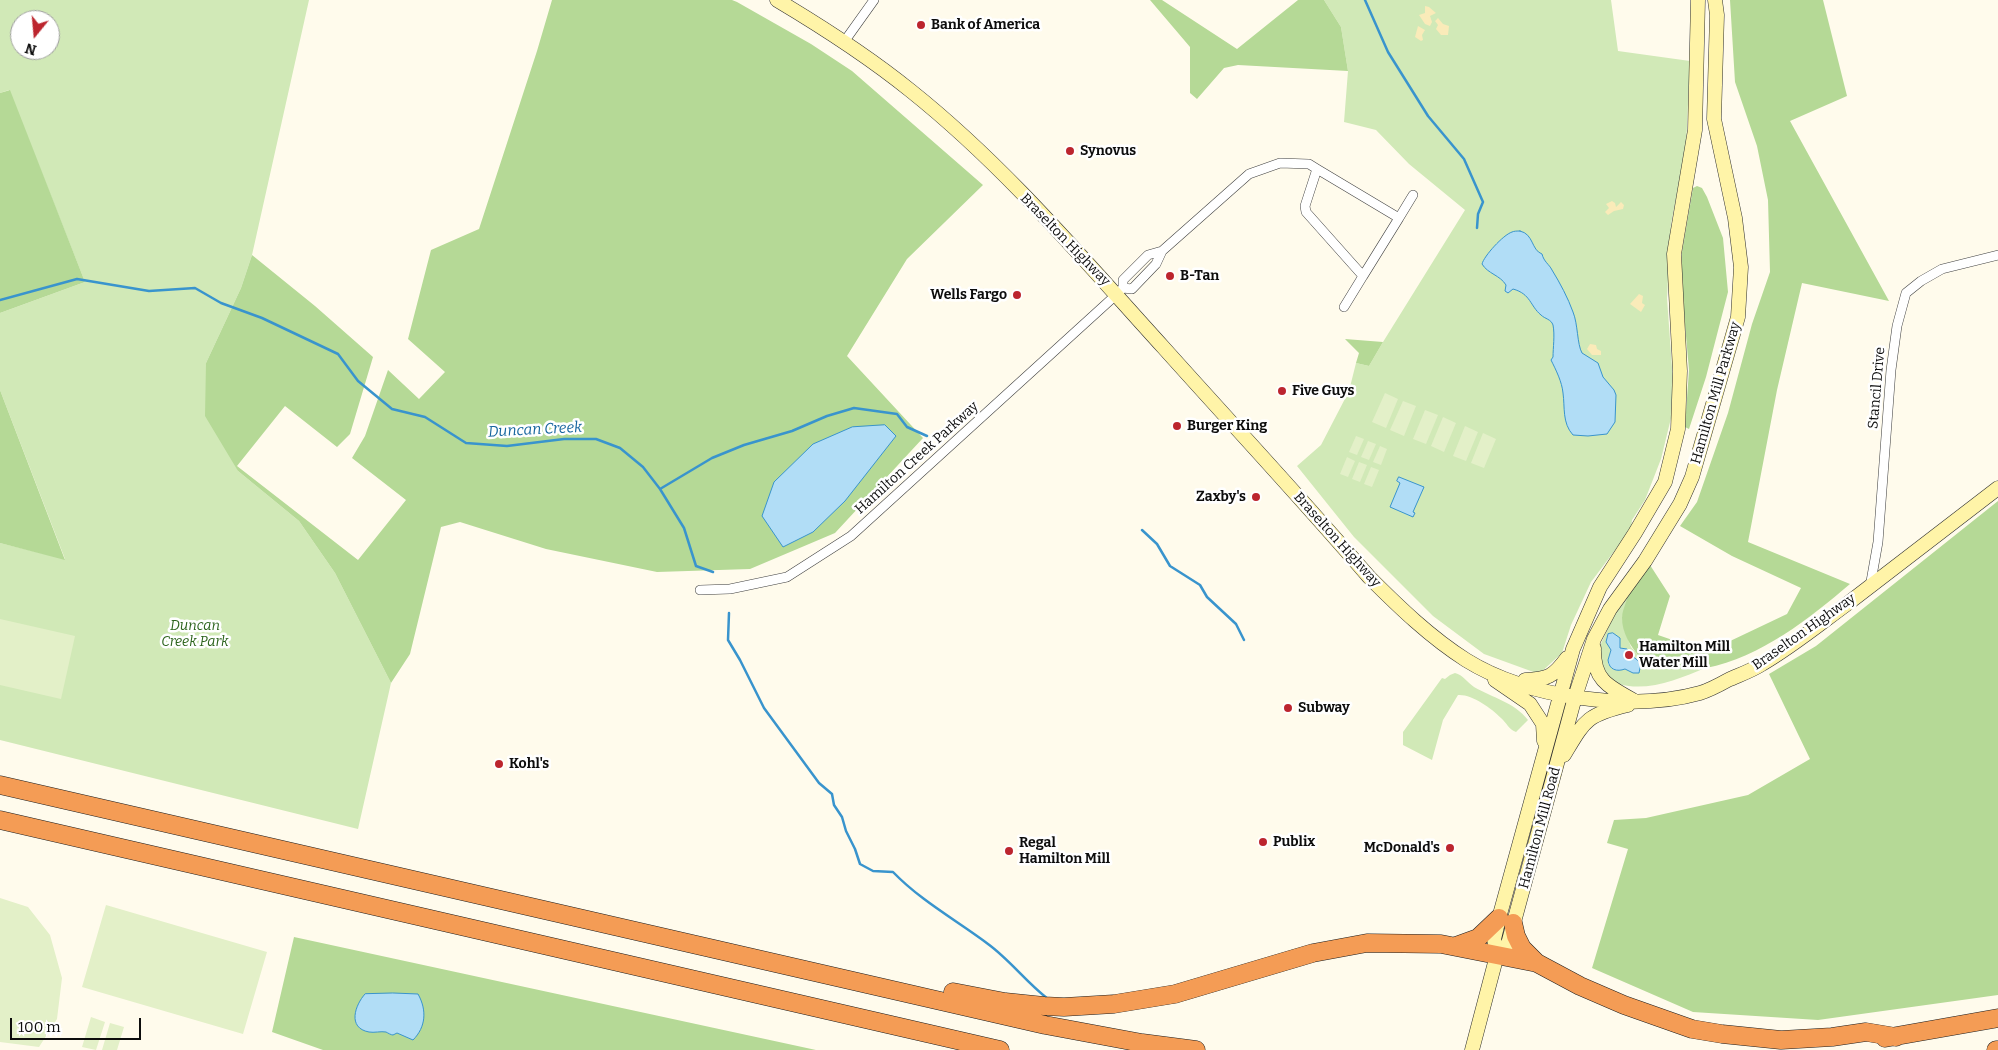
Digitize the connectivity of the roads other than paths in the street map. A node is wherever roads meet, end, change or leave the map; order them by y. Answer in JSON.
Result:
{"nodes":[{"id":1,"x":777,"y":0,"type":"edge"},
{"id":2,"x":874,"y":0,"type":"edge"},
{"id":3,"x":1698,"y":0,"type":"edge"},
{"id":4,"x":1715,"y":0,"type":"edge"},
{"id":5,"x":844,"y":42,"type":"junction"},
{"id":6,"x":1318,"y":168,"type":"junction"},
{"id":7,"x":1413,"y":195,"type":"dead end"},
{"id":8,"x":1399,"y":218,"type":"junction"},
{"id":9,"x":1998,"y":255,"type":"edge"},
{"id":10,"x":1363,"y":276,"type":"junction"},
{"id":11,"x":1120,"y":291,"type":"junction"},
{"id":12,"x":1344,"y":307,"type":"dead end"},
{"id":13,"x":1998,"y":488,"type":"edge"},
{"id":14,"x":1870,"y":587,"type":"junction"},
{"id":15,"x":700,"y":590,"type":"dead end"},
{"id":16,"x":1594,"y":639,"type":"junction"},
{"id":17,"x":1573,"y":649,"type":"junction"},
{"id":18,"x":1468,"y":661,"type":"junction"},
{"id":19,"x":1511,"y":680,"type":"junction"},
{"id":20,"x":1561,"y":694,"type":"junction"},
{"id":21,"x":1575,"y":697,"type":"junction"},
{"id":22,"x":1638,"y":702,"type":"junction"},
{"id":23,"x":1544,"y":754,"type":"junction"},
{"id":24,"x":1555,"y":771,"type":"junction"},
{"id":25,"x":0,"y":784,"type":"edge"},
{"id":26,"x":0,"y":820,"type":"edge"},
{"id":27,"x":1506,"y":921,"type":"junction"},
{"id":28,"x":1455,"y":946,"type":"junction"},
{"id":29,"x":1497,"y":955,"type":"junction"},
{"id":30,"x":1537,"y":963,"type":"junction"},
{"id":31,"x":794,"y":968,"type":"junction"},
{"id":32,"x":1998,"y":1018,"type":"edge"},
{"id":33,"x":1896,"y":1037,"type":"junction"},
{"id":34,"x":1000,"y":1050,"type":"edge"},
{"id":35,"x":1196,"y":1050,"type":"edge"},
{"id":36,"x":1472,"y":1050,"type":"edge"},
{"id":37,"x":1805,"y":1050,"type":"edge"}],
"edges":[{"from":1,"to":5,"type":"main road","name":"Braselton Highway"},
{"from":2,"to":5,"type":"street"},
{"from":3,"to":17,"type":"main road","name":"Hamilton Mill Parkway"},
{"from":4,"to":16,"type":"main road","name":"Hamilton Mill Parkway"},
{"from":5,"to":11,"type":"main road","name":"Braselton Highway"},
{"from":6,"to":8,"type":"street","name":"Hamilton Creek Parkway"},
{"from":6,"to":10,"type":"street"},
{"from":6,"to":11,"type":"street","name":"Hamilton Creek Parkway"},
{"from":7,"to":8,"type":"street"},
{"from":8,"to":10,"type":"street"},
{"from":9,"to":14,"type":"street","name":"Stancil Drive"},
{"from":10,"to":12,"type":"street"},
{"from":11,"to":15,"type":"street","name":"Hamilton Creek Parkway"},
{"from":11,"to":18,"type":"main road","name":"Braselton Highway"},
{"from":13,"to":14,"type":"main road","name":"Braselton Highway"},
{"from":14,"to":22,"type":"main road","name":"Braselton Highway"},
{"from":16,"to":21,"type":"main road","name":"Hamilton Mill Parkway"},
{"from":16,"to":22,"type":"main road"},
{"from":17,"to":19,"type":"main road"},
{"from":17,"to":20,"type":"main road","name":"Hamilton Mill Parkway"},
{"from":18,"to":19,"type":"main road","name":"Braselton Highway"},
{"from":18,"to":23,"type":"main road"},
{"from":19,"to":20,"type":"main road","name":"Braselton Highway"},
{"from":20,"to":21,"type":"main road","name":"Braselton Highway"},
{"from":20,"to":23,"type":"main road","name":"Hamilton Mill Road"},
{"from":21,"to":22,"type":"main road","name":"Braselton Highway"},
{"from":21,"to":24,"type":"main road","name":"Hamilton Mill Road"},
{"from":22,"to":24,"type":"main road"},
{"from":23,"to":27,"type":"main road","name":"Hamilton Mill Road"},
{"from":24,"to":27,"type":"main road","name":"Hamilton Mill Road"},
{"from":25,"to":31,"type":"highway"},
{"from":26,"to":34,"type":"highway"},
{"from":27,"to":28,"type":"highway"},
{"from":27,"to":29,"type":"main road","name":"Hamilton Mill Road"},
{"from":27,"to":30,"type":"highway"},
{"from":28,"to":29,"type":"highway"},
{"from":28,"to":31,"type":"highway"},
{"from":29,"to":30,"type":"highway"},
{"from":29,"to":36,"type":"main road","name":"Hamilton Mill Road"},
{"from":30,"to":33,"type":"highway"},
{"from":31,"to":35,"type":"highway"},
{"from":32,"to":33,"type":"highway"},
{"from":33,"to":37,"type":"highway"}]}
